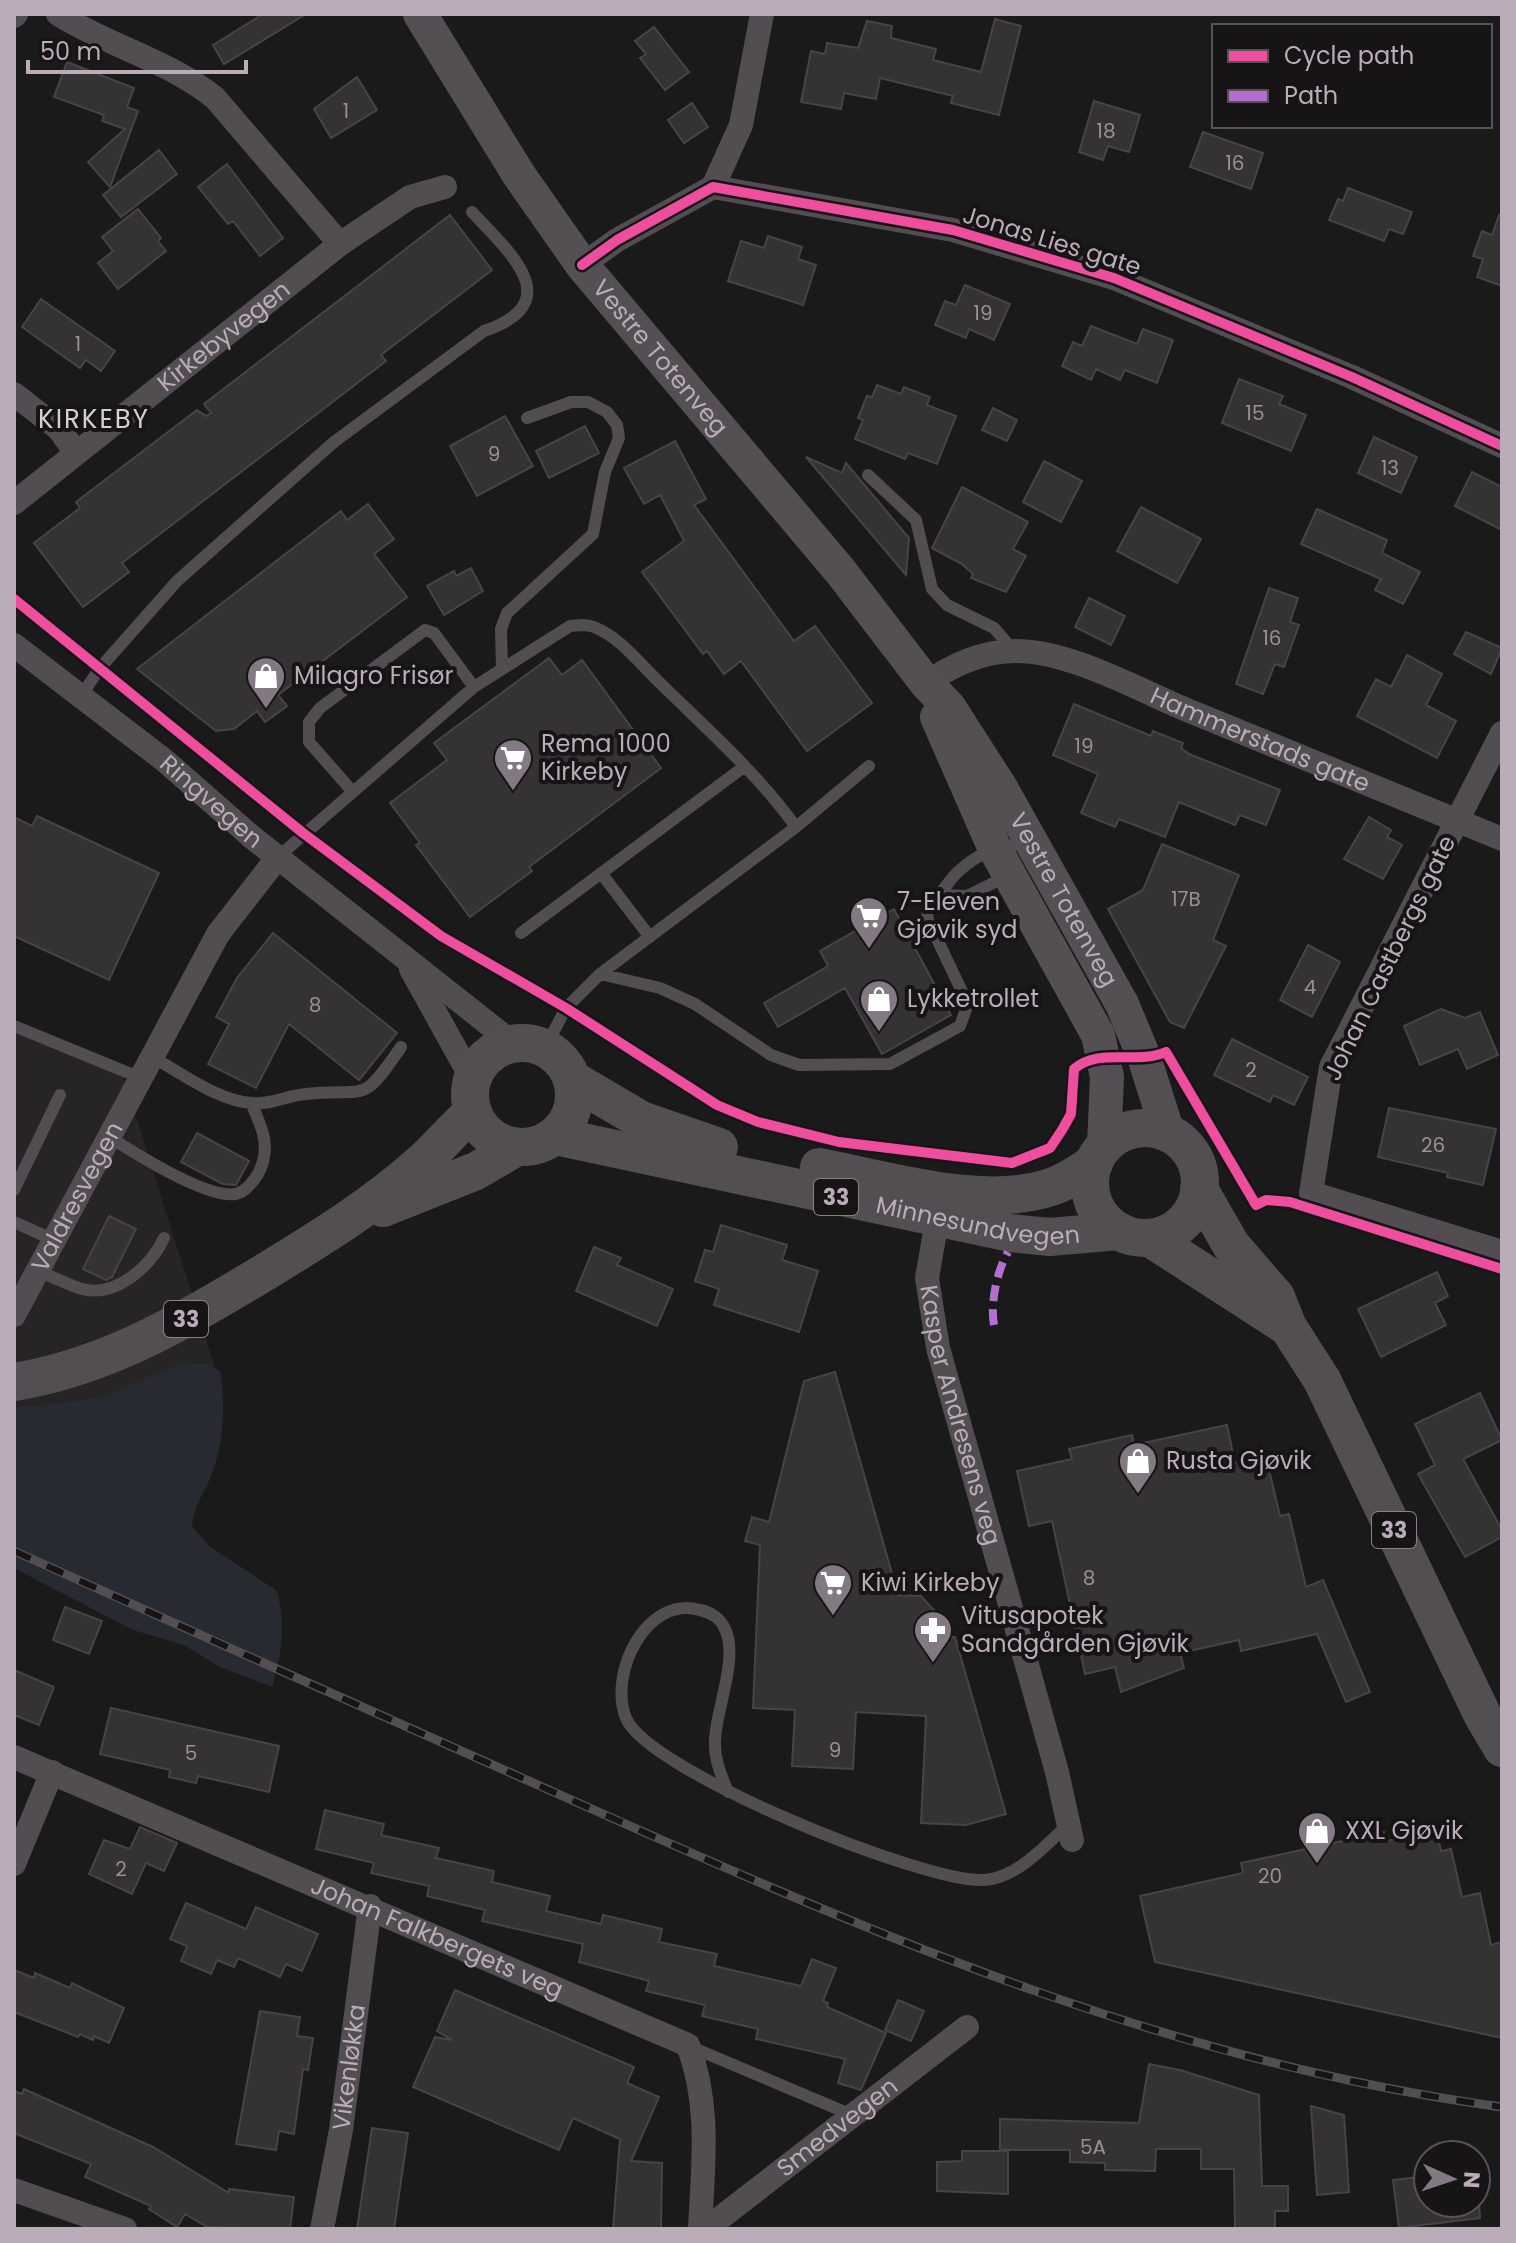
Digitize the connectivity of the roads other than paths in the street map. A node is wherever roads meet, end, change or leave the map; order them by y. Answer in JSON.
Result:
{"nodes":[{"id":1,"x":58,"y":14,"type":"edge"},
{"id":2,"x":420,"y":14,"type":"edge"},
{"id":3,"x":762,"y":14,"type":"edge"},
{"id":4,"x":445,"y":187,"type":"dead end"},
{"id":5,"x":713,"y":187,"type":"junction"},
{"id":6,"x":472,"y":212,"type":"dead end"},
{"id":7,"x":340,"y":244,"type":"junction"},
{"id":8,"x":582,"y":265,"type":"junction"},
{"id":9,"x":14,"y":394,"type":"edge"},
{"id":10,"x":527,"y":418,"type":"dead end"},
{"id":11,"x":1502,"y":446,"type":"edge"},
{"id":12,"x":76,"y":453,"type":"junction"},
{"id":13,"x":868,"y":475,"type":"dead end"},
{"id":14,"x":14,"y":503,"type":"edge"},
{"id":15,"x":14,"y":645,"type":"edge"},
{"id":16,"x":1014,"y":651,"type":"junction"},
{"id":17,"x":502,"y":668,"type":"junction"},
{"id":18,"x":926,"y":683,"type":"junction"},
{"id":19,"x":474,"y":687,"type":"junction"},
{"id":20,"x":81,"y":696,"type":"junction"},
{"id":21,"x":1502,"y":733,"type":"edge"},
{"id":22,"x":745,"y":766,"type":"junction"},
{"id":23,"x":869,"y":766,"type":"dead end"},
{"id":24,"x":352,"y":791,"type":"junction"},
{"id":25,"x":1457,"y":821,"type":"junction"},
{"id":26,"x":796,"y":827,"type":"junction"},
{"id":27,"x":1502,"y":839,"type":"edge"},
{"id":28,"x":1015,"y":856,"type":"junction"},
{"id":29,"x":278,"y":857,"type":"junction"},
{"id":30,"x":601,"y":873,"type":"junction"},
{"id":31,"x":943,"y":895,"type":"junction"},
{"id":32,"x":521,"y":933,"type":"dead end"},
{"id":33,"x":650,"y":937,"type":"junction"},
{"id":34,"x":406,"y":959,"type":"junction"},
{"id":35,"x":600,"y":974,"type":"junction"},
{"id":36,"x":14,"y":1026,"type":"edge"},
{"id":37,"x":529,"y":1046,"type":"junction"},
{"id":38,"x":401,"y":1047,"type":"dead end"},
{"id":39,"x":147,"y":1067,"type":"junction"},
{"id":40,"x":573,"y":1080,"type":"junction"},
{"id":41,"x":60,"y":1095,"type":"dead end"},
{"id":42,"x":472,"y":1095,"type":"junction"},
{"id":43,"x":251,"y":1103,"type":"junction"},
{"id":44,"x":1168,"y":1133,"type":"junction"},
{"id":45,"x":555,"y":1136,"type":"junction"},
{"id":46,"x":111,"y":1138,"type":"junction"},
{"id":47,"x":515,"y":1148,"type":"junction"},
{"id":48,"x":1099,"y":1154,"type":"junction"},
{"id":49,"x":1199,"y":1189,"type":"junction"},
{"id":50,"x":14,"y":1190,"type":"edge"},
{"id":51,"x":937,"y":1220,"type":"junction"},
{"id":52,"x":14,"y":1222,"type":"edge"},
{"id":53,"x":344,"y":1224,"type":"junction"},
{"id":54,"x":1134,"y":1235,"type":"junction"},
{"id":55,"x":164,"y":1238,"type":"dead end"},
{"id":56,"x":56,"y":1241,"type":"junction"},
{"id":57,"x":1502,"y":1252,"type":"edge"},
{"id":58,"x":40,"y":1272,"type":"junction"},
{"id":59,"x":14,"y":1315,"type":"edge"},
{"id":60,"x":1288,"y":1327,"type":"junction"},
{"id":61,"x":14,"y":1382,"type":"edge"},
{"id":62,"x":1499,"y":1746,"type":"edge"},
{"id":63,"x":14,"y":1757,"type":"edge"},
{"id":64,"x":52,"y":1772,"type":"junction"},
{"id":65,"x":728,"y":1792,"type":"junction"},
{"id":66,"x":1071,"y":1832,"type":"joint"},
{"id":67,"x":14,"y":1864,"type":"edge"},
{"id":68,"x":370,"y":1906,"type":"junction"},
{"id":69,"x":967,"y":2027,"type":"dead end"},
{"id":70,"x":688,"y":2045,"type":"junction"},
{"id":71,"x":852,"y":2115,"type":"junction"},
{"id":72,"x":14,"y":2190,"type":"edge"},
{"id":73,"x":125,"y":2229,"type":"edge"},
{"id":74,"x":322,"y":2229,"type":"edge"},
{"id":75,"x":703,"y":2229,"type":"edge"}],
"edges":[{"from":1,"to":7,"type":"street"},
{"from":2,"to":8,"type":"main road","name":"Vestre Totenveg"},
{"from":3,"to":5,"type":"street"},
{"from":4,"to":7,"type":"street","name":"Kirkebyvegen"},
{"from":5,"to":8,"type":"street"},
{"from":5,"to":11,"type":"street","name":"Jonas Lies gate"},
{"from":6,"to":20,"type":"lane"},
{"from":7,"to":12,"type":"street","name":"Kirkebyvegen"},
{"from":8,"to":18,"type":"main road","name":"Vestre Totenveg"},
{"from":9,"to":12,"type":"street"},
{"from":10,"to":17,"type":"lane"},
{"from":12,"to":14,"type":"street","name":"Kirkebyvegen"},
{"from":13,"to":16,"type":"lane"},
{"from":15,"to":20,"type":"street","name":"Ringvegen"},
{"from":16,"to":18,"type":"street","name":"Hammerstads gate"},
{"from":16,"to":25,"type":"street","name":"Hammerstads gate"},
{"from":17,"to":19,"type":"lane"},
{"from":17,"to":22,"type":"lane"},
{"from":18,"to":28,"type":"main road","name":"Vestre Totenveg"},
{"from":19,"to":24,"type":"lane"},
{"from":19,"to":24,"type":"lane"},
{"from":20,"to":29,"type":"street","name":"Ringvegen"},
{"from":21,"to":25,"type":"street","name":"Johan Castbergs gate"},
{"from":22,"to":26,"type":"lane"},
{"from":22,"to":30,"type":"lane"},
{"from":23,"to":26,"type":"lane"},
{"from":24,"to":29,"type":"lane"},
{"from":25,"to":27,"type":"street","name":"Hammerstads gate"},
{"from":25,"to":57,"type":"street","name":"Johan Castbergs gate"},
{"from":26,"to":33,"type":"lane"},
{"from":28,"to":31,"type":"lane"},
{"from":28,"to":31,"type":"lane"},
{"from":28,"to":44,"type":"main road","name":"Vestre Totenveg"},
{"from":28,"to":48,"type":"main road","name":"Vestre Totenveg"},
{"from":29,"to":34,"type":"street","name":"Ringvegen"},
{"from":29,"to":39,"type":"street","name":"Valdresvegen"},
{"from":30,"to":32,"type":"lane"},
{"from":30,"to":33,"type":"lane"},
{"from":31,"to":35,"type":"lane"},
{"from":33,"to":35,"type":"lane"},
{"from":34,"to":37,"type":"street","name":"Ringvegen"},
{"from":34,"to":42,"type":"street","name":"Ringvegen"},
{"from":35,"to":37,"type":"lane"},
{"from":36,"to":39,"type":"lane"},
{"from":37,"to":40,"type":"main road","name":"Minnesundvegen","number":"33"},
{"from":37,"to":42,"type":"main road","name":"Minnesundvegen","number":"33"},
{"from":38,"to":43,"type":"lane"},
{"from":39,"to":43,"type":"lane"},
{"from":39,"to":46,"type":"street","name":"Valdresvegen"},
{"from":40,"to":45,"type":"main road"},
{"from":40,"to":48,"type":"main road","name":"Minnesundvegen","number":"33"},
{"from":41,"to":50,"type":"lane"},
{"from":42,"to":47,"type":"main road"},
{"from":42,"to":53,"type":"main road","name":"Minnesundvegen","number":"33"},
{"from":43,"to":46,"type":"lane"},
{"from":44,"to":48,"type":"main road","number":"33"},
{"from":44,"to":49,"type":"main road","number":"33"},
{"from":45,"to":47,"type":"main road","name":"Minnesundvegen","number":"33"},
{"from":45,"to":51,"type":"main road","name":"Minnesundvegen","number":"33"},
{"from":46,"to":56,"type":"street","name":"Valdresvegen"},
{"from":47,"to":53,"type":"main road","name":"Minnesundvegen","number":"33"},
{"from":48,"to":54,"type":"main road","number":"33"},
{"from":49,"to":54,"type":"main road","number":"33"},
{"from":49,"to":60,"type":"main road","number":"33"},
{"from":51,"to":54,"type":"main road","name":"Minnesundvegen","number":"33"},
{"from":51,"to":66,"type":"street","name":"Kasper Andresens veg"},
{"from":52,"to":56,"type":"lane"},
{"from":53,"to":61,"type":"main road","name":"Minnesundvegen","number":"33"},
{"from":54,"to":60,"type":"main road","number":"33"},
{"from":55,"to":58,"type":"lane"},
{"from":56,"to":58,"type":"street","name":"Valdresvegen"},
{"from":58,"to":59,"type":"street","name":"Valdresvegen"},
{"from":60,"to":62,"type":"main road","number":"33"},
{"from":63,"to":64,"type":"street","name":"Johan Falkbergets veg"},
{"from":64,"to":67,"type":"street"},
{"from":64,"to":68,"type":"street","name":"Johan Falkbergets veg"},
{"from":65,"to":65,"type":"lane"},
{"from":65,"to":66,"type":"lane"},
{"from":68,"to":70,"type":"street","name":"Johan Falkbergets veg"},
{"from":68,"to":74,"type":"street","name":"Vikenløkka"},
{"from":69,"to":71,"type":"street","name":"Smedvegen"},
{"from":70,"to":71,"type":"lane"},
{"from":70,"to":75,"type":"street"},
{"from":71,"to":75,"type":"street","name":"Smedvegen"},
{"from":72,"to":73,"type":"street"}]}
